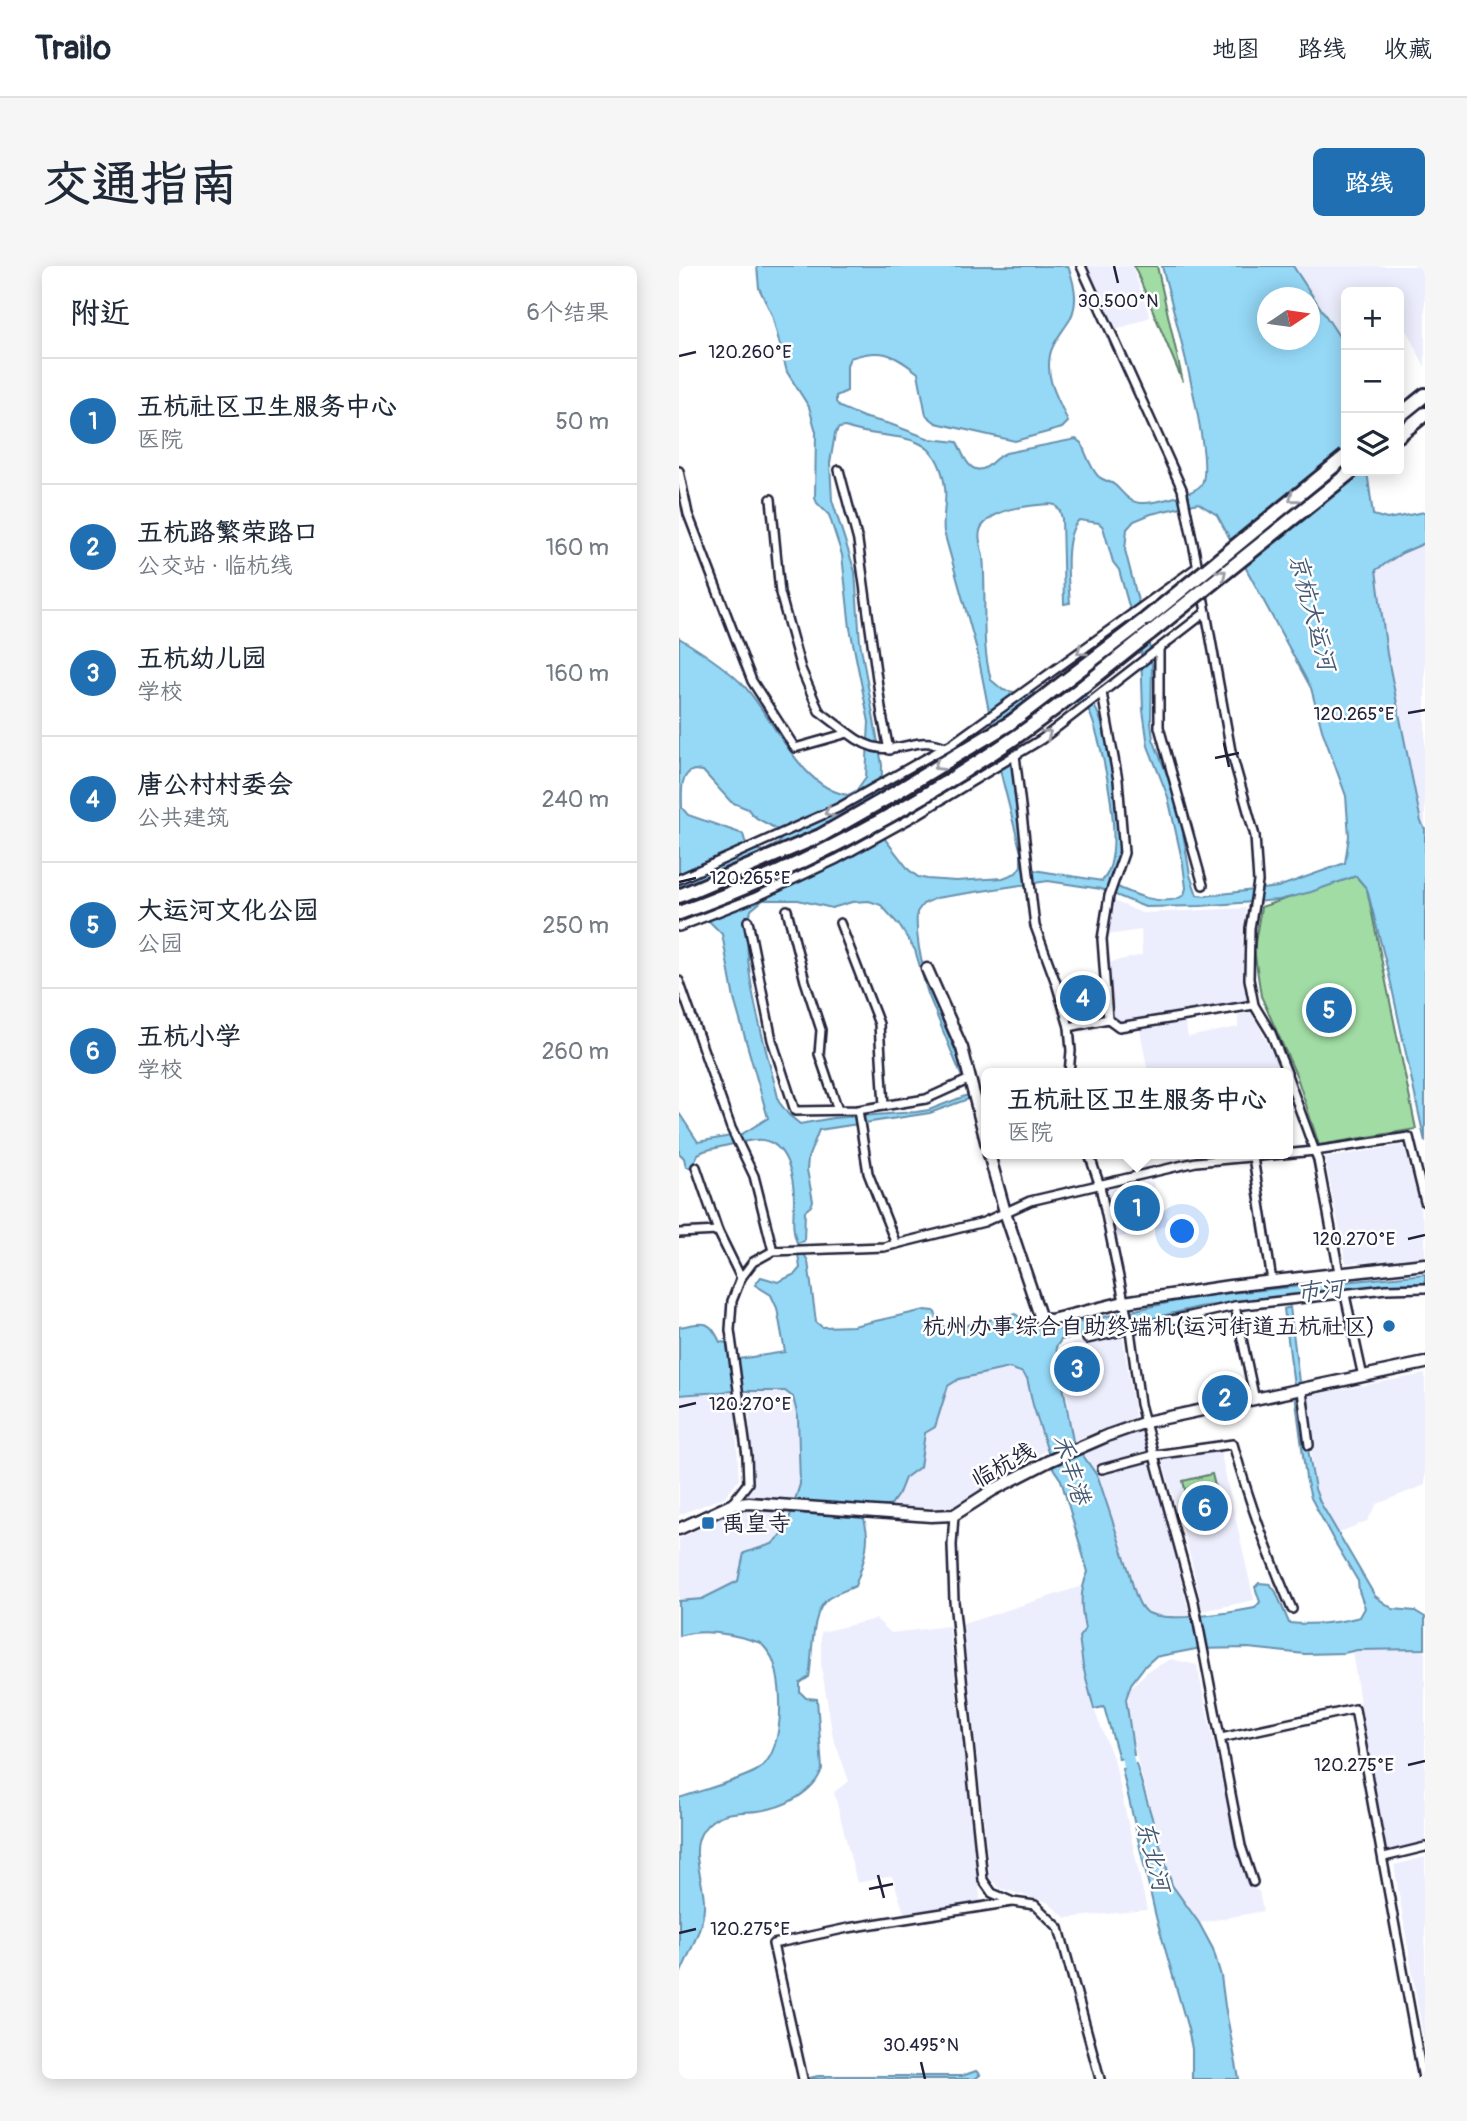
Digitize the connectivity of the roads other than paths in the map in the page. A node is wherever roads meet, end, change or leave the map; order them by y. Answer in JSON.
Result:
{"nodes":[{"id":1,"x":1081,"y":266,"type":"edge"},
{"id":2,"x":1425,"y":395,"type":"edge"},
{"id":3,"x":1403,"y":413,"type":"edge"},
{"id":4,"x":1425,"y":414,"type":"edge"},
{"id":5,"x":1404,"y":431,"type":"edge"},
{"id":6,"x":1341,"y":460,"type":"edge"},
{"id":7,"x":839,"y":470,"type":"dead end"},
{"id":8,"x":679,"y":471,"type":"edge"},
{"id":9,"x":1346,"y":476,"type":"edge"},
{"id":10,"x":771,"y":499,"type":"dead end"},
{"id":11,"x":1197,"y":567,"type":"junction"},
{"id":12,"x":1206,"y":612,"type":"junction"},
{"id":13,"x":1155,"y":652,"type":"junction"},
{"id":14,"x":1102,"y":693,"type":"junction"},
{"id":15,"x":848,"y":733,"type":"junction"},
{"id":16,"x":945,"y":747,"type":"junction"},
{"id":17,"x":889,"y":750,"type":"junction"},
{"id":18,"x":1012,"y":757,"type":"junction"},
{"id":19,"x":679,"y":879,"type":"edge"},
{"id":20,"x":1203,"y":885,"type":"dead end"},
{"id":21,"x":679,"y":896,"type":"edge"},
{"id":22,"x":787,"y":910,"type":"dead end"},
{"id":23,"x":684,"y":916,"type":"edge"},
{"id":24,"x":748,"y":921,"type":"dead end"},
{"id":25,"x":840,"y":923,"type":"dead end"},
{"id":26,"x":679,"y":927,"type":"edge"},
{"id":27,"x":927,"y":969,"type":"dead end"},
{"id":28,"x":679,"y":981,"type":"edge"},
{"id":29,"x":1254,"y":1005,"type":"junction"},
{"id":30,"x":1108,"y":1019,"type":"junction"},
{"id":31,"x":1069,"y":1027,"type":"junction"},
{"id":32,"x":1069,"y":1068,"type":"edge"},
{"id":33,"x":1285,"y":1068,"type":"edge"},
{"id":34,"x":970,"y":1079,"type":"junction"},
{"id":35,"x":1293,"y":1090,"type":"edge"},
{"id":36,"x":884,"y":1106,"type":"junction"},
{"id":37,"x":838,"y":1110,"type":"junction"},
{"id":38,"x":858,"y":1110,"type":"junction"},
{"id":39,"x":981,"y":1124,"type":"edge"},
{"id":40,"x":1315,"y":1151,"type":"junction"},
{"id":41,"x":1293,"y":1153,"type":"edge"},
{"id":42,"x":990,"y":1159,"type":"edge"},
{"id":43,"x":1092,"y":1159,"type":"edge"},
{"id":44,"x":1230,"y":1159,"type":"edge"},
{"id":45,"x":1253,"y":1159,"type":"edge"},
{"id":46,"x":697,"y":1167,"type":"dead end"},
{"id":47,"x":1100,"y":1186,"type":"junction"},
{"id":48,"x":1425,"y":1202,"type":"edge"},
{"id":49,"x":1005,"y":1212,"type":"junction"},
{"id":50,"x":718,"y":1231,"type":"junction"},
{"id":51,"x":679,"y":1233,"type":"edge"},
{"id":52,"x":896,"y":1244,"type":"junction"},
{"id":53,"x":773,"y":1251,"type":"junction"},
{"id":54,"x":1425,"y":1264,"type":"edge"},
{"id":55,"x":1339,"y":1272,"type":"junction"},
{"id":56,"x":740,"y":1278,"type":"junction"},
{"id":57,"x":1272,"y":1281,"type":"junction"},
{"id":58,"x":1425,"y":1289,"type":"edge"},
{"id":59,"x":1345,"y":1295,"type":"junction"},
{"id":60,"x":1124,"y":1302,"type":"junction"},
{"id":61,"x":1235,"y":1306,"type":"junction"},
{"id":62,"x":1130,"y":1330,"type":"junction"},
{"id":63,"x":1087,"y":1339,"type":"dead end"},
{"id":64,"x":1425,"y":1363,"type":"edge"},
{"id":65,"x":1363,"y":1377,"type":"junction"},
{"id":66,"x":1297,"y":1392,"type":"junction"},
{"id":67,"x":1255,"y":1400,"type":"junction"},
{"id":68,"x":1146,"y":1422,"type":"junction"},
{"id":69,"x":1308,"y":1445,"type":"dead end"},
{"id":70,"x":1155,"y":1455,"type":"junction"},
{"id":71,"x":1102,"y":1469,"type":"dead end"},
{"id":72,"x":731,"y":1505,"type":"junction"},
{"id":73,"x":954,"y":1515,"type":"junction"},
{"id":74,"x":679,"y":1529,"type":"edge"},
{"id":75,"x":1292,"y":1609,"type":"dead end"},
{"id":76,"x":1221,"y":1738,"type":"junction"},
{"id":77,"x":1425,"y":1847,"type":"edge"},
{"id":78,"x":1384,"y":1857,"type":"junction"},
{"id":79,"x":1253,"y":1882,"type":"dead end"},
{"id":80,"x":1013,"y":1902,"type":"junction"},
{"id":81,"x":803,"y":2079,"type":"edge"},
{"id":82,"x":1100,"y":2079,"type":"edge"},
{"id":83,"x":1423,"y":2079,"type":"edge"}],
"edges":[{"from":1,"to":11,"type":"street"},
{"from":2,"to":3,"type":"main road"},
{"from":4,"to":5,"type":"main road"},
{"from":6,"to":21,"type":"main road","one_way":true,"bridge":true},
{"from":7,"to":17,"type":"street"},
{"from":8,"to":15,"type":"street"},
{"from":23,"to":9,"type":"main road","one_way":true,"bridge":true},
{"from":10,"to":15,"type":"street"},
{"from":11,"to":12,"type":"street"},
{"from":11,"to":16,"type":"street","one_way":true},
{"from":12,"to":13,"type":"street"},
{"from":12,"to":29,"type":"street"},
{"from":13,"to":14,"type":"street"},
{"from":13,"to":20,"type":"street"},
{"from":18,"to":14,"type":"street","one_way":true},
{"from":14,"to":30,"type":"street"},
{"from":15,"to":17,"type":"street"},
{"from":16,"to":17,"type":"street"},
{"from":16,"to":19,"type":"street","one_way":true},
{"from":18,"to":23,"type":"street"},
{"from":18,"to":31,"type":"street"},
{"from":22,"to":37,"type":"street"},
{"from":23,"to":26,"type":"street"},
{"from":24,"to":37,"type":"street"},
{"from":25,"to":36,"type":"street"},
{"from":27,"to":34,"type":"street"},
{"from":28,"to":53,"type":"street"},
{"from":29,"to":30,"type":"street"},
{"from":29,"to":33,"type":"street"},
{"from":30,"to":31,"type":"street"},
{"from":31,"to":32,"type":"street"},
{"from":34,"to":36,"type":"street"},
{"from":34,"to":39,"type":"street"},
{"from":35,"to":40,"type":"street"},
{"from":36,"to":38,"type":"street"},
{"from":37,"to":38,"type":"street"},
{"from":38,"to":52,"type":"street"},
{"from":40,"to":41,"type":"street"},
{"from":40,"to":48,"type":"street"},
{"from":40,"to":55,"type":"street"},
{"from":42,"to":49,"type":"street"},
{"from":43,"to":47,"type":"street"},
{"from":44,"to":47,"type":"street"},
{"from":45,"to":57,"type":"street"},
{"from":46,"to":50,"type":"street"},
{"from":47,"to":49,"type":"street"},
{"from":47,"to":60,"type":"street"},
{"from":49,"to":52,"type":"street"},
{"from":49,"to":60,"type":"street"},
{"from":50,"to":51,"type":"street"},
{"from":50,"to":56,"type":"street"},
{"from":52,"to":53,"type":"street"},
{"from":53,"to":56,"type":"street"},
{"from":54,"to":55,"type":"street"},
{"from":55,"to":57,"type":"street"},
{"from":56,"to":72,"type":"street"},
{"from":57,"to":60,"type":"street"},
{"from":58,"to":59,"type":"street"},
{"from":59,"to":61,"type":"street"},
{"from":59,"to":65,"type":"street"},
{"from":60,"to":62,"type":"street"},
{"from":61,"to":62,"type":"street"},
{"from":61,"to":67,"type":"street"},
{"from":62,"to":63,"type":"street"},
{"from":62,"to":68,"type":"street"},
{"from":64,"to":65,"type":"street","name":"临杭线"},
{"from":65,"to":66,"type":"street","name":"临杭线"},
{"from":66,"to":67,"type":"street","name":"临杭线"},
{"from":66,"to":69,"type":"street"},
{"from":67,"to":68,"type":"street","name":"临杭线"},
{"from":68,"to":70,"type":"street"},
{"from":68,"to":73,"type":"street","name":"临杭线"},
{"from":70,"to":71,"type":"street"},
{"from":70,"to":75,"type":"street"},
{"from":70,"to":76,"type":"street"},
{"from":72,"to":73,"type":"street","name":"临杭线"},
{"from":72,"to":74,"type":"street","name":"临杭线"},
{"from":73,"to":80,"type":"street"},
{"from":76,"to":78,"type":"street"},
{"from":76,"to":79,"type":"street"},
{"from":77,"to":78,"type":"street"},
{"from":78,"to":83,"type":"street"},
{"from":80,"to":81,"type":"street"},
{"from":80,"to":82,"type":"street"}]}
